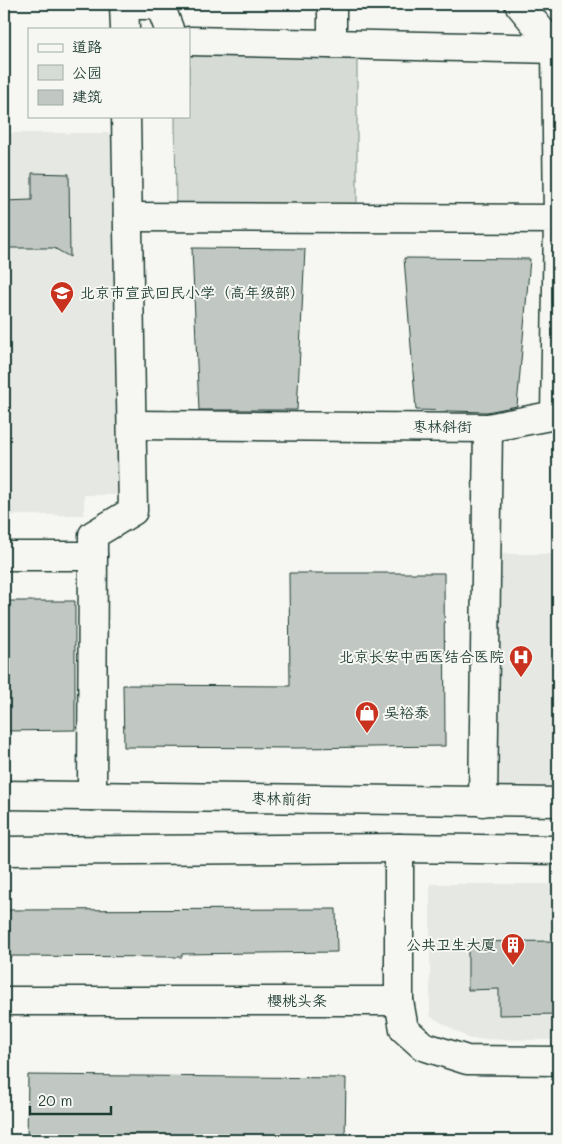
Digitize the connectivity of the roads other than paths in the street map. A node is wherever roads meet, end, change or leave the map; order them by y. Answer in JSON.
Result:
{"nodes":[{"id":1,"x":332,"y":4,"type":"edge"},
{"id":2,"x":518,"y":4,"type":"edge"},
{"id":3,"x":125,"y":13,"type":"edge"},
{"id":4,"x":169,"y":28,"type":"edge"},
{"id":5,"x":190,"y":41,"type":"edge"},
{"id":6,"x":332,"y":44,"type":"junction"},
{"id":7,"x":556,"y":49,"type":"junction"},
{"id":8,"x":126,"y":118,"type":"edge"},
{"id":9,"x":128,"y":217,"type":"junction"},
{"id":10,"x":558,"y":219,"type":"edge"},
{"id":11,"x":132,"y":425,"type":"junction"},
{"id":12,"x":488,"y":428,"type":"junction"},
{"id":13,"x":4,"y":556,"type":"edge"},
{"id":14,"x":93,"y":556,"type":"junction"},
{"id":15,"x":4,"y":796,"type":"edge"},
{"id":16,"x":92,"y":796,"type":"junction"},
{"id":17,"x":483,"y":802,"type":"junction"},
{"id":18,"x":558,"y":802,"type":"edge"},
{"id":19,"x":399,"y":848,"type":"junction"},
{"id":20,"x":558,"y":850,"type":"edge"},
{"id":21,"x":4,"y":851,"type":"edge"},
{"id":22,"x":4,"y":1001,"type":"edge"},
{"id":23,"x":399,"y":1001,"type":"junction"},
{"id":24,"x":558,"y":1061,"type":"edge"}],
"edges":[{"from":1,"to":6,"type":"street"},
{"from":2,"to":7,"type":"street"},
{"from":3,"to":4,"type":"street"},
{"from":5,"to":6,"type":"street"},
{"from":6,"to":7,"type":"street"},
{"from":7,"to":10,"type":"street"},
{"from":8,"to":9,"type":"street"},
{"from":9,"to":10,"type":"street"},
{"from":9,"to":11,"type":"street"},
{"from":10,"to":12,"type":"street","name":"枣林斜街"},
{"from":11,"to":12,"type":"street","name":"枣林斜街"},
{"from":11,"to":14,"type":"street"},
{"from":12,"to":17,"type":"street"},
{"from":13,"to":14,"type":"street"},
{"from":14,"to":16,"type":"street"},
{"from":15,"to":16,"type":"street","name":"枣林前街"},
{"from":16,"to":17,"type":"street","name":"枣林前街"},
{"from":17,"to":18,"type":"street","name":"枣林前街"},
{"from":19,"to":20,"type":"street"},
{"from":19,"to":21,"type":"street"},
{"from":19,"to":23,"type":"street"},
{"from":22,"to":23,"type":"street","name":"樱桃头条"},
{"from":23,"to":24,"type":"street"}]}
